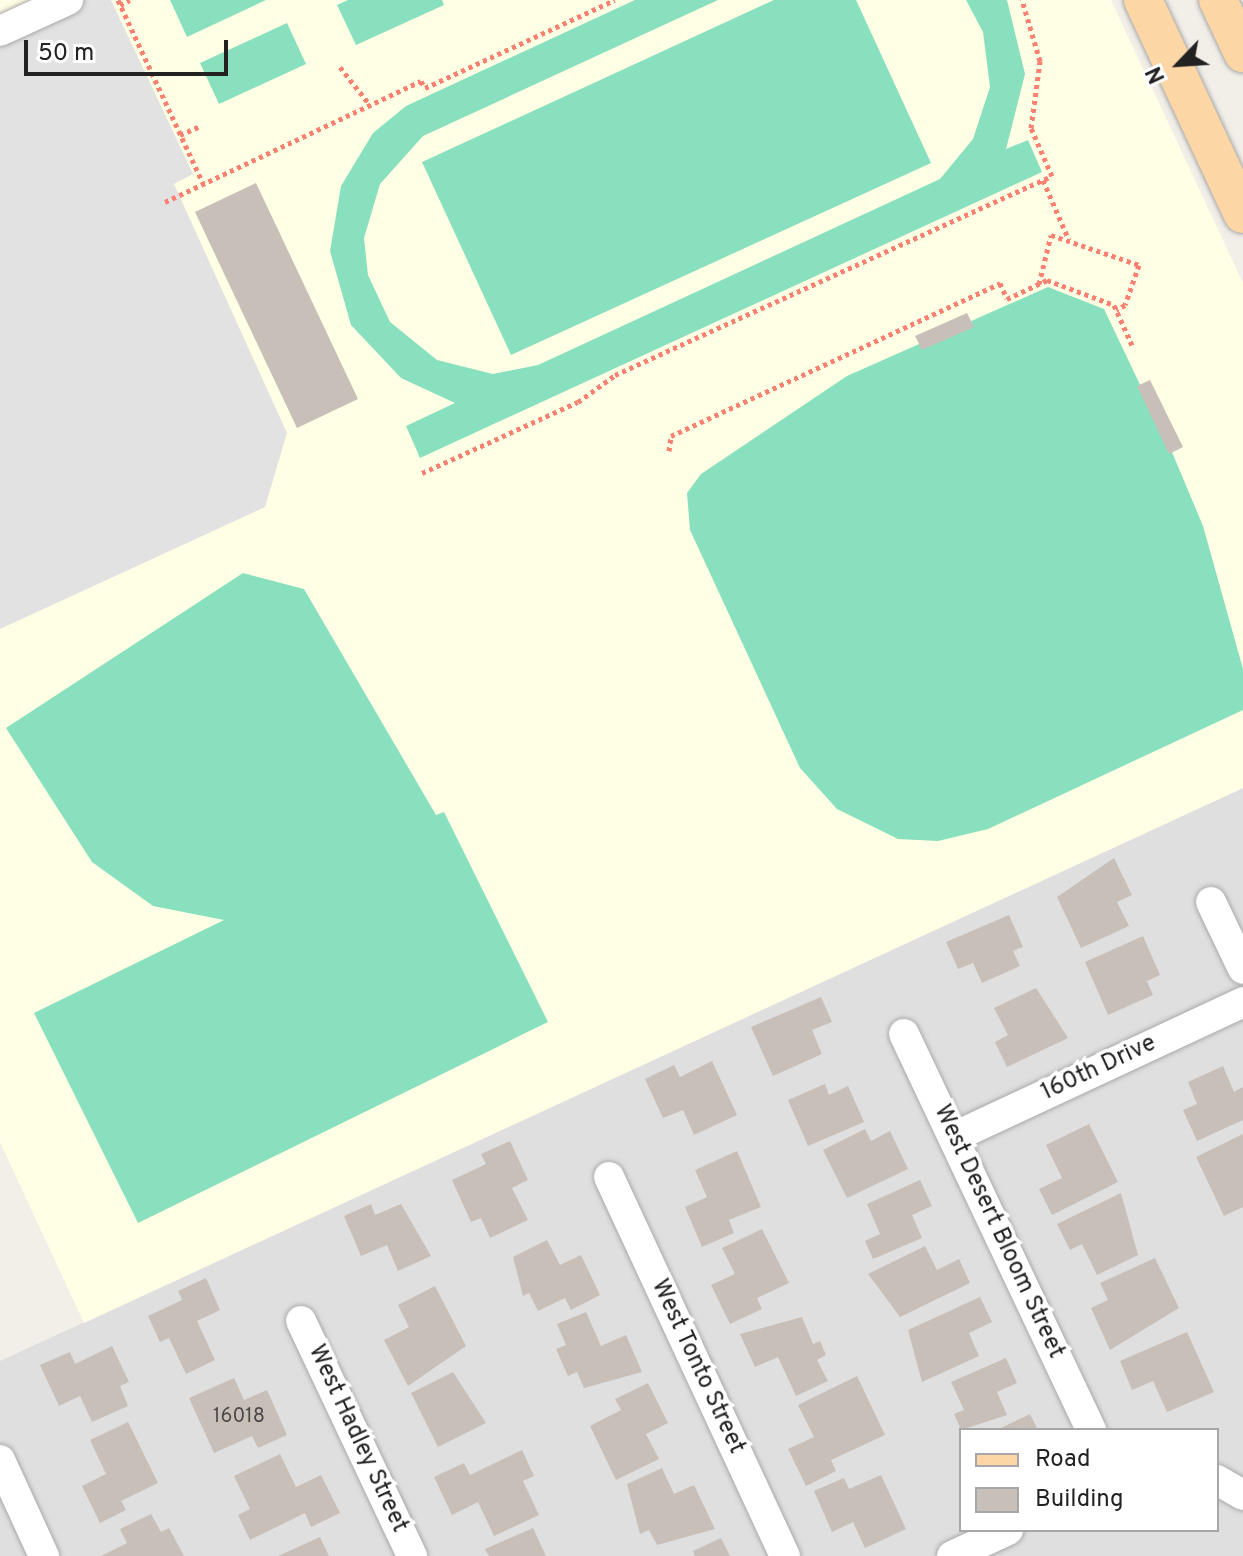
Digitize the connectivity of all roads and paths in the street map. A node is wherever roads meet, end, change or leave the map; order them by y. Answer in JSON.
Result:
{"nodes":[{"id":1,"x":68,"y":0,"type":"edge"},
{"id":2,"x":130,"y":0,"type":"edge"},
{"id":3,"x":615,"y":0,"type":"edge"},
{"id":4,"x":1022,"y":0,"type":"edge"},
{"id":5,"x":1143,"y":0,"type":"edge"},
{"id":6,"x":1218,"y":0,"type":"edge"},
{"id":7,"x":119,"y":2,"type":"edge"},
{"id":8,"x":0,"y":31,"type":"edge"},
{"id":9,"x":1243,"y":53,"type":"edge"},
{"id":10,"x":340,"y":67,"type":"dead end"},
{"id":11,"x":370,"y":105,"type":"junction"},
{"id":12,"x":198,"y":127,"type":"dead end"},
{"id":13,"x":180,"y":135,"type":"junction"},
{"id":14,"x":1043,"y":180,"type":"junction"},
{"id":15,"x":203,"y":183,"type":"junction"},
{"id":16,"x":165,"y":202,"type":"dead end"},
{"id":17,"x":1243,"y":214,"type":"edge"},
{"id":18,"x":1069,"y":240,"type":"junction"},
{"id":19,"x":1039,"y":284,"type":"junction"},
{"id":20,"x":1116,"y":310,"type":"junction"},
{"id":21,"x":1132,"y":345,"type":"dead end"},
{"id":22,"x":669,"y":451,"type":"dead end"},
{"id":23,"x":422,"y":473,"type":"dead end"},
{"id":24,"x":1211,"y":902,"type":"dead end"},
{"id":25,"x":1243,"y":969,"type":"edge"},
{"id":26,"x":1243,"y":1002,"type":"edge"},
{"id":27,"x":904,"y":1034,"type":"dead end"},
{"id":28,"x":954,"y":1137,"type":"junction"},
{"id":29,"x":609,"y":1177,"type":"dead end"},
{"id":30,"x":301,"y":1321,"type":"dead end"},
{"id":31,"x":1090,"y":1428,"type":"edge"},
{"id":32,"x":0,"y":1460,"type":"edge"},
{"id":33,"x":1219,"y":1481,"type":"edge"},
{"id":34,"x":1243,"y":1495,"type":"edge"},
{"id":35,"x":1004,"y":1532,"type":"edge"},
{"id":36,"x":44,"y":1556,"type":"edge"},
{"id":37,"x":412,"y":1556,"type":"edge"},
{"id":38,"x":785,"y":1556,"type":"edge"},
{"id":39,"x":952,"y":1556,"type":"edge"}],
"edges":[{"from":1,"to":8,"type":"street"},
{"from":2,"to":7,"type":"path"},
{"from":3,"to":11,"type":"path"},
{"from":4,"to":14,"type":"path"},
{"from":5,"to":17,"type":"main road"},
{"from":6,"to":9,"type":"main road"},
{"from":7,"to":13,"type":"path"},
{"from":10,"to":11,"type":"path"},
{"from":11,"to":15,"type":"path"},
{"from":12,"to":13,"type":"path"},
{"from":13,"to":15,"type":"path"},
{"from":14,"to":18,"type":"path"},
{"from":14,"to":23,"type":"path"},
{"from":15,"to":16,"type":"path"},
{"from":18,"to":19,"type":"path"},
{"from":18,"to":20,"type":"path"},
{"from":19,"to":20,"type":"path"},
{"from":19,"to":22,"type":"path"},
{"from":20,"to":21,"type":"path"},
{"from":24,"to":25,"type":"street"},
{"from":26,"to":28,"type":"street","name":"160th Drive"},
{"from":27,"to":28,"type":"street","name":"West Desert Bloom Street"},
{"from":28,"to":31,"type":"street","name":"West Desert Bloom Street"},
{"from":29,"to":38,"type":"street","name":"West Tonto Street"},
{"from":30,"to":37,"type":"street","name":"West Hadley Street"},
{"from":32,"to":36,"type":"street"},
{"from":33,"to":34,"type":"street"},
{"from":35,"to":39,"type":"street"}]}
